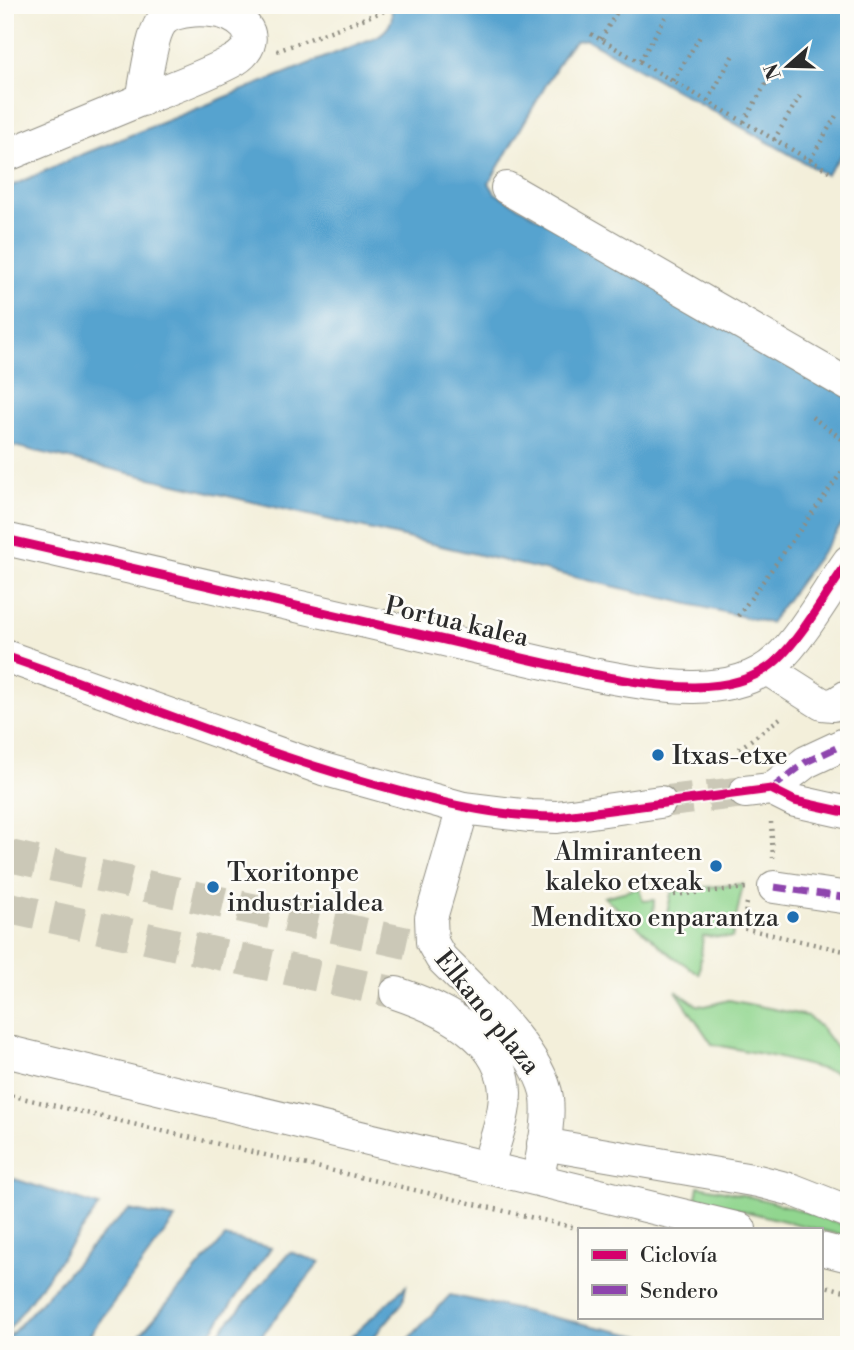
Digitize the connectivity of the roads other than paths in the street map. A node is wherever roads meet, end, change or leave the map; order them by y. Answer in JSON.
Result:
{"nodes":[{"id":1,"x":142,"y":100,"type":"junction"},
{"id":2,"x":5,"y":156,"type":"edge"},
{"id":3,"x":508,"y":188,"type":"dead end"},
{"id":4,"x":849,"y":385,"type":"edge"},
{"id":5,"x":5,"y":539,"type":"edge"},
{"id":6,"x":849,"y":561,"type":"edge"},
{"id":7,"x":5,"y":656,"type":"edge"},
{"id":8,"x":767,"y":669,"type":"junction"},
{"id":9,"x":849,"y":695,"type":"edge"},
{"id":10,"x":849,"y":742,"type":"edge"},
{"id":11,"x":660,"y":802,"type":"tunnel mouth"},
{"id":12,"x":463,"y":808,"type":"junction"},
{"id":13,"x":849,"y":813,"type":"edge"},
{"id":14,"x":774,"y":887,"type":"road end"},
{"id":15,"x":849,"y":898,"type":"edge"},
{"id":16,"x":407,"y":943,"type":"tunnel mouth"},
{"id":17,"x":453,"y":970,"type":"junction"},
{"id":18,"x":396,"y":993,"type":"tunnel mouth"},
{"id":19,"x":5,"y":1051,"type":"edge"},
{"id":20,"x":543,"y":1144,"type":"junction"},
{"id":21,"x":488,"y":1166,"type":"junction"},
{"id":22,"x":538,"y":1179,"type":"junction"},
{"id":23,"x":849,"y":1212,"type":"edge"},
{"id":24,"x":736,"y":1228,"type":"edge"},
{"id":25,"x":822,"y":1249,"type":"edge"},
{"id":26,"x":849,"y":1256,"type":"edge"}],
"edges":[{"from":1,"to":1,"type":"street"},
{"from":1,"to":2,"type":"street"},
{"from":3,"to":4,"type":"street"},
{"from":5,"to":8,"type":"street","name":"Portua kalea"},
{"from":6,"to":8,"type":"street","name":"Portua kalea"},
{"from":7,"to":12,"type":"street"},
{"from":8,"to":9,"type":"street"},
{"from":10,"to":13,"type":"street"},
{"from":11,"to":12,"type":"street"},
{"from":12,"to":17,"type":"street","name":"Elkano plaza"},
{"from":14,"to":15,"type":"street"},
{"from":16,"to":17,"type":"street"},
{"from":17,"to":20,"type":"street","name":"Elkano plaza"},
{"from":18,"to":21,"type":"street"},
{"from":19,"to":21,"type":"street"},
{"from":20,"to":22,"type":"street","name":"Elkano plaza"},
{"from":20,"to":23,"type":"street"},
{"from":21,"to":22,"type":"street"},
{"from":22,"to":24,"type":"street"},
{"from":25,"to":26,"type":"street"}]}
